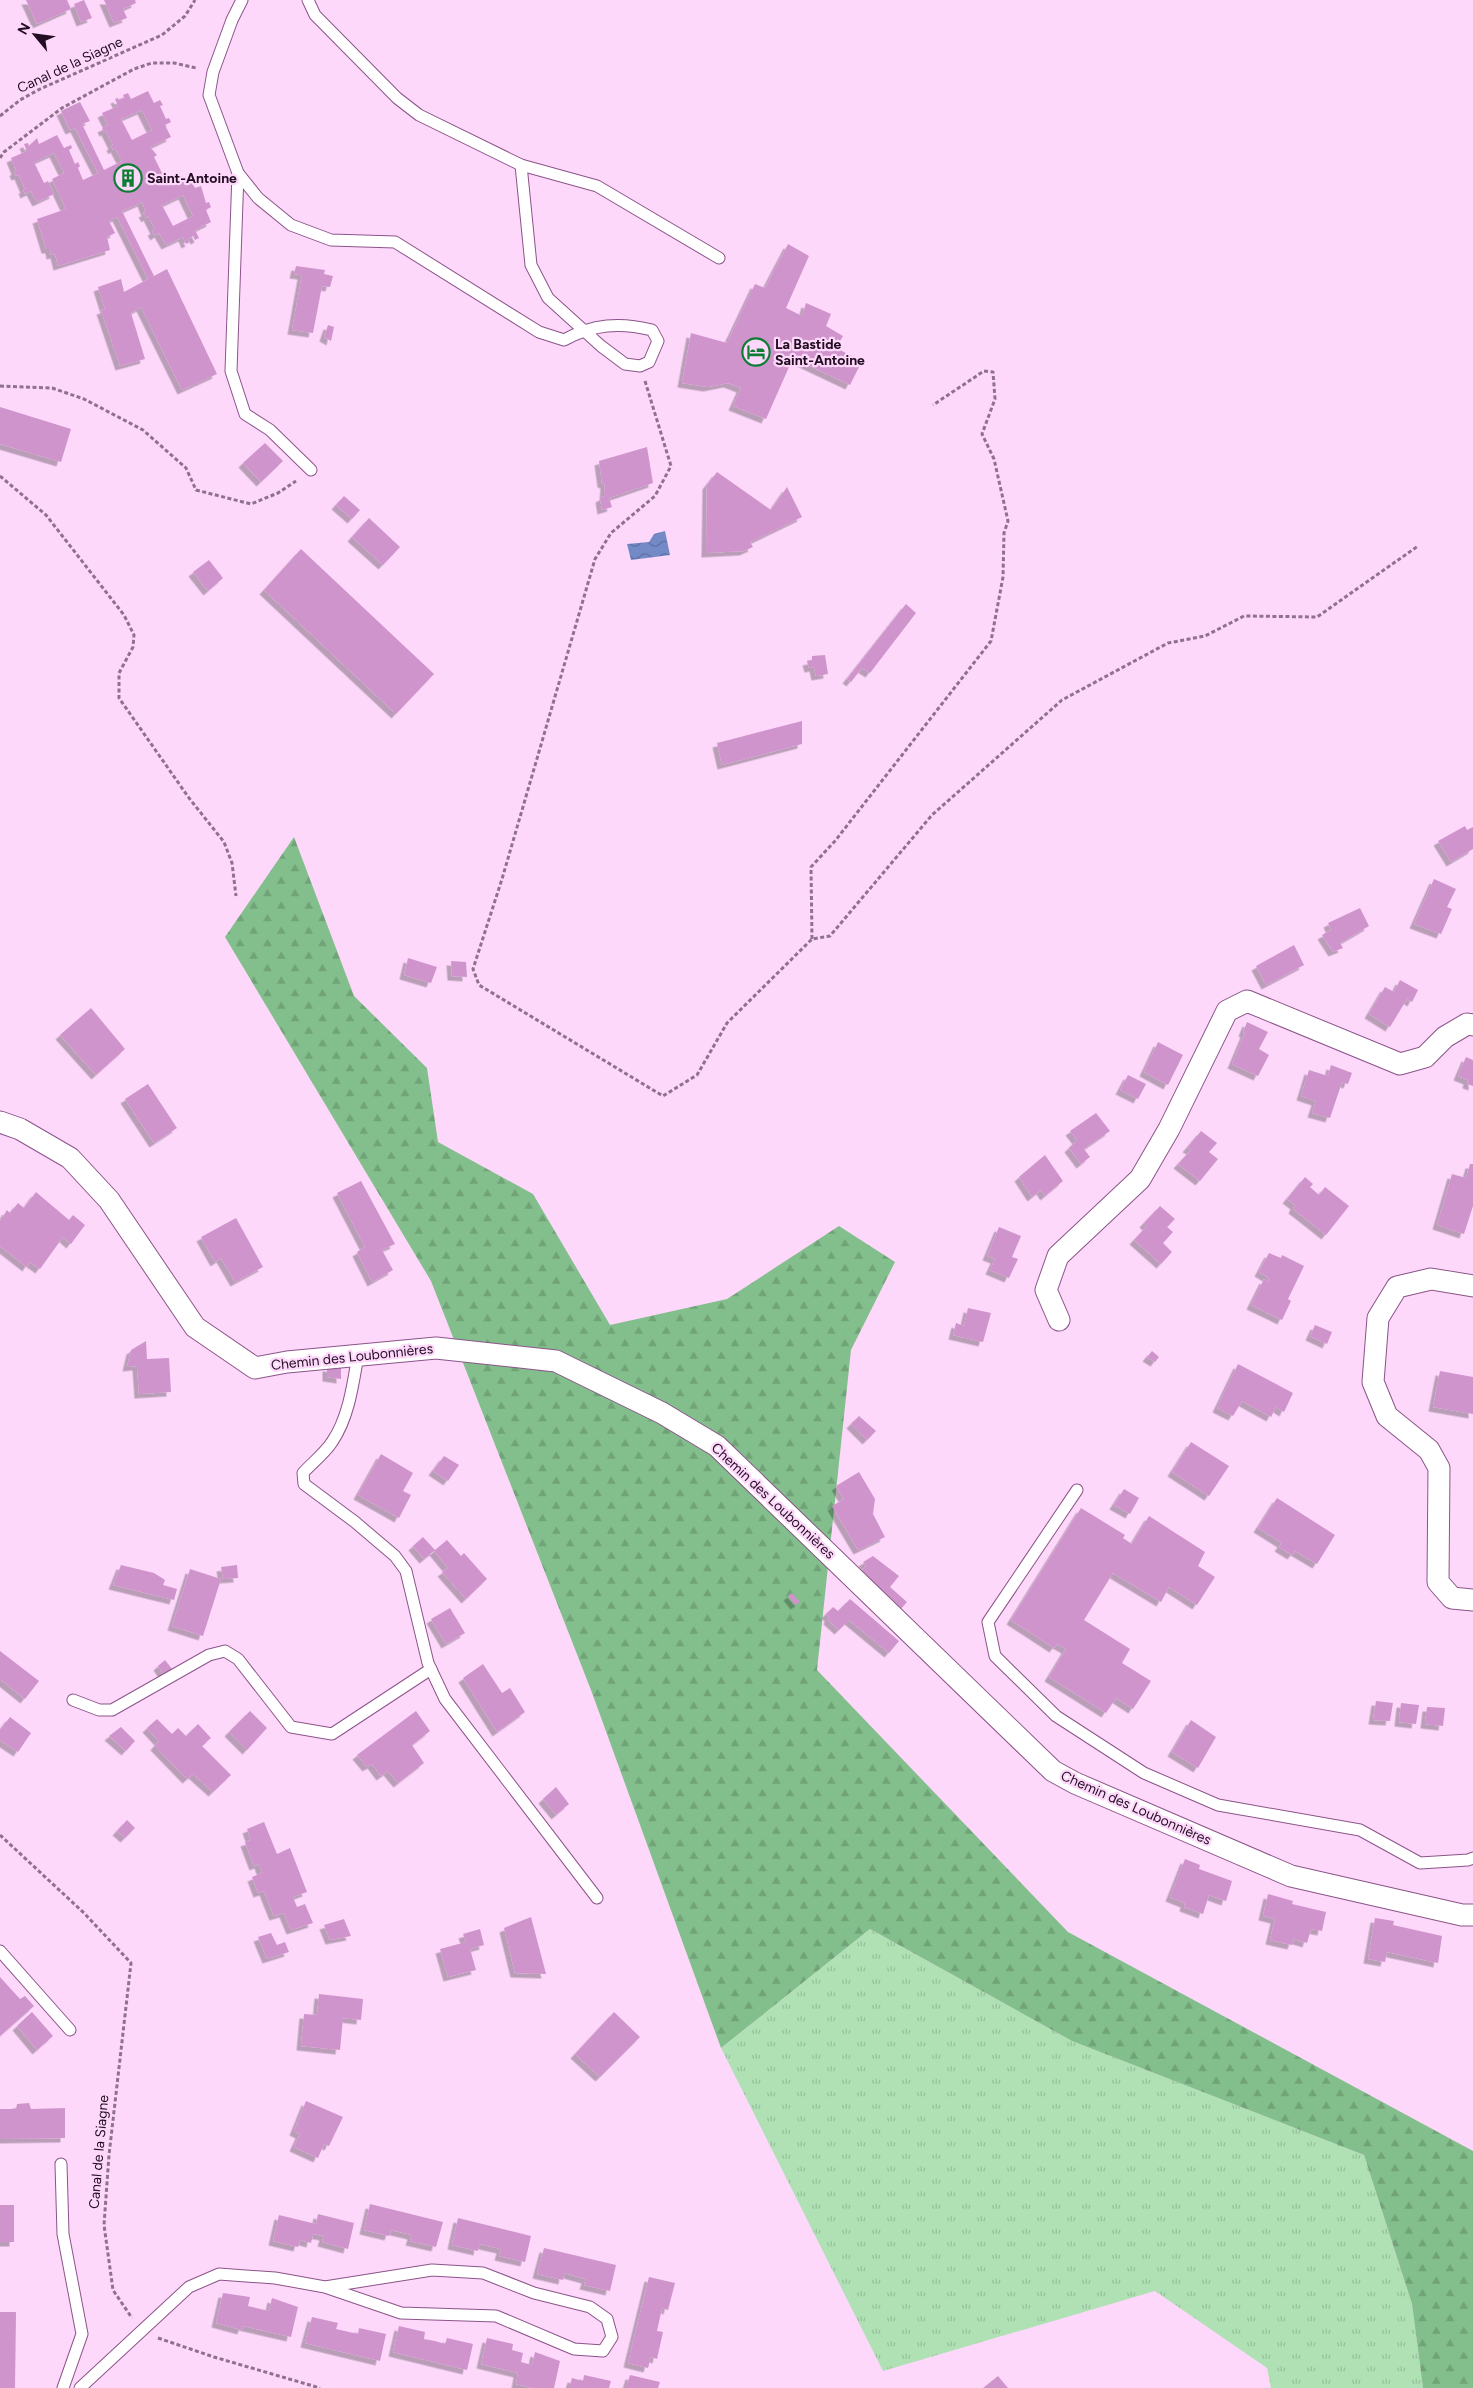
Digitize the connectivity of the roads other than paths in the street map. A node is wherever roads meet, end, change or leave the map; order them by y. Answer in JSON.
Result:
{"nodes":[{"id":1,"x":242,"y":0,"type":"edge"},
{"id":2,"x":308,"y":0,"type":"edge"},
{"id":3,"x":521,"y":165,"type":"junction"},
{"id":4,"x":238,"y":173,"type":"junction"},
{"id":5,"x":719,"y":258,"type":"dead end"},
{"id":6,"x":582,"y":330,"type":"junction"},
{"id":7,"x":311,"y":470,"type":"road end"},
{"id":8,"x":1473,"y":1025,"type":"edge"},
{"id":9,"x":0,"y":1122,"type":"edge"},
{"id":10,"x":1473,"y":1286,"type":"edge"},
{"id":11,"x":1059,"y":1320,"type":"dead end"},
{"id":12,"x":358,"y":1355,"type":"junction"},
{"id":13,"x":1077,"y":1490,"type":"dead end"},
{"id":14,"x":1473,"y":1600,"type":"edge"},
{"id":15,"x":431,"y":1669,"type":"junction"},
{"id":16,"x":74,"y":1700,"type":"dead end"},
{"id":17,"x":1473,"y":1858,"type":"edge"},
{"id":18,"x":597,"y":1898,"type":"dead end"},
{"id":19,"x":1473,"y":1915,"type":"edge"},
{"id":20,"x":0,"y":1951,"type":"edge"},
{"id":21,"x":70,"y":2030,"type":"dead end"},
{"id":22,"x":61,"y":2164,"type":"dead end"},
{"id":23,"x":324,"y":2287,"type":"junction"},
{"id":24,"x":63,"y":2388,"type":"edge"},
{"id":25,"x":80,"y":2388,"type":"edge"}],
"edges":[{"from":1,"to":4,"type":"lane"},
{"from":2,"to":3,"type":"lane"},
{"from":3,"to":5,"type":"lane"},
{"from":3,"to":6,"type":"lane"},
{"from":4,"to":6,"type":"lane"},
{"from":4,"to":7,"type":"lane"},
{"from":6,"to":6,"type":"lane"},
{"from":8,"to":11,"type":"street"},
{"from":9,"to":12,"type":"street","name":"Chemin des Loubonnières"},
{"from":10,"to":14,"type":"street"},
{"from":12,"to":15,"type":"lane"},
{"from":12,"to":19,"type":"street","name":"Chemin des Loubonnières"},
{"from":13,"to":17,"type":"lane"},
{"from":15,"to":16,"type":"lane"},
{"from":15,"to":18,"type":"lane"},
{"from":20,"to":21,"type":"lane"},
{"from":22,"to":24,"type":"lane"},
{"from":23,"to":23,"type":"lane"},
{"from":23,"to":25,"type":"lane"}]}
